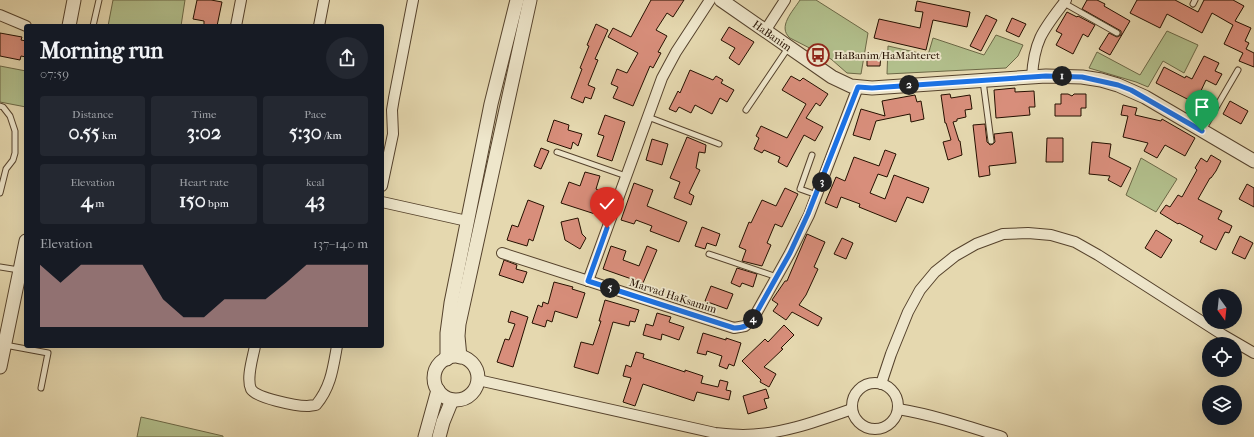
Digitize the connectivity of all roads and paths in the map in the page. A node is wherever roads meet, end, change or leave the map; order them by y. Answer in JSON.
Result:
{"nodes":[{"id":1,"x":74,"y":0,"type":"edge"},
{"id":2,"x":99,"y":0,"type":"edge"},
{"id":3,"x":241,"y":0,"type":"edge"},
{"id":4,"x":324,"y":0,"type":"edge"},
{"id":5,"x":413,"y":0,"type":"edge"},
{"id":6,"x":517,"y":0,"type":"edge"},
{"id":7,"x":530,"y":0,"type":"edge"},
{"id":8,"x":710,"y":0,"type":"edge"},
{"id":9,"x":721,"y":0,"type":"edge"},
{"id":10,"x":785,"y":0,"type":"edge"},
{"id":11,"x":1065,"y":1,"type":"edge"},
{"id":12,"x":0,"y":15,"type":"edge"},
{"id":13,"x":69,"y":24,"type":"edge"},
{"id":14,"x":93,"y":24,"type":"edge"},
{"id":15,"x":236,"y":24,"type":"edge"},
{"id":16,"x":319,"y":24,"type":"edge"},
{"id":17,"x":24,"y":25,"type":"edge"},
{"id":18,"x":765,"y":31,"type":"junction"},
{"id":19,"x":1117,"y":33,"type":"dead end"},
{"id":20,"x":789,"y":47,"type":"junction"},
{"id":21,"x":1238,"y":70,"type":"dead end"},
{"id":22,"x":1032,"y":77,"type":"junction"},
{"id":23,"x":983,"y":80,"type":"junction"},
{"id":24,"x":858,"y":87,"type":"junction"},
{"id":25,"x":0,"y":106,"type":"edge"},
{"id":26,"x":746,"y":110,"type":"dead end"},
{"id":27,"x":648,"y":117,"type":"junction"},
{"id":28,"x":1202,"y":131,"type":"junction"},
{"id":29,"x":991,"y":141,"type":"dead end"},
{"id":30,"x":719,"y":144,"type":"dead end"},
{"id":31,"x":557,"y":152,"type":"dead end"},
{"id":32,"x":812,"y":155,"type":"dead end"},
{"id":33,"x":1254,"y":161,"type":"edge"},
{"id":34,"x":626,"y":176,"type":"junction"},
{"id":35,"x":384,"y":177,"type":"edge"},
{"id":36,"x":0,"y":193,"type":"edge"},
{"id":37,"x":817,"y":195,"type":"junction"},
{"id":38,"x":384,"y":202,"type":"edge"},
{"id":39,"x":467,"y":222,"type":"junction"},
{"id":40,"x":502,"y":253,"type":"dead end"},
{"id":41,"x":709,"y":254,"type":"dead end"},
{"id":42,"x":24,"y":256,"type":"edge"},
{"id":43,"x":0,"y":267,"type":"edge"},
{"id":44,"x":22,"y":267,"type":"edge"},
{"id":45,"x":777,"y":277,"type":"junction"},
{"id":46,"x":588,"y":281,"type":"junction"},
{"id":47,"x":255,"y":348,"type":"edge"},
{"id":48,"x":337,"y":348,"type":"edge"},
{"id":49,"x":3,"y":351,"type":"edge"},
{"id":50,"x":1254,"y":353,"type":"edge"},
{"id":51,"x":453,"y":358,"type":"junction"},
{"id":52,"x":0,"y":367,"type":"edge"},
{"id":53,"x":478,"y":380,"type":"junction"},
{"id":54,"x":881,"y":384,"type":"junction"},
{"id":55,"x":41,"y":388,"type":"dead end"},
{"id":56,"x":438,"y":390,"type":"junction"},
{"id":57,"x":452,"y":400,"type":"junction"},
{"id":58,"x":852,"y":409,"type":"junction"},
{"id":59,"x":898,"y":409,"type":"junction"},
{"id":60,"x":876,"y":433,"type":"edge"},
{"id":61,"x":425,"y":437,"type":"edge"},
{"id":62,"x":439,"y":437,"type":"edge"},
{"id":63,"x":1002,"y":437,"type":"edge"}],
"edges":[{"from":1,"to":13,"type":"street"},
{"from":2,"to":14,"type":"lane"},
{"from":3,"to":15,"type":"street"},
{"from":4,"to":16,"type":"street"},
{"from":5,"to":35,"type":"street"},
{"from":6,"to":39,"type":"street"},
{"from":7,"to":51,"type":"street"},
{"from":8,"to":27,"type":"street"},
{"from":9,"to":18,"type":"street","name":"HaBanim"},
{"from":10,"to":18,"type":"street"},
{"from":11,"to":19,"type":"lane"},
{"from":11,"to":22,"type":"street"},
{"from":12,"to":17,"type":"street"},
{"from":18,"to":20,"type":"street","name":"HaBanim"},
{"from":20,"to":24,"type":"street","name":"HaBanim"},
{"from":20,"to":26,"type":"lane"},
{"from":21,"to":28,"type":"lane"},
{"from":22,"to":23,"type":"street","name":"HaBanim"},
{"from":22,"to":28,"type":"street","name":"HaBanim"},
{"from":23,"to":24,"type":"street","name":"HaBanim"},
{"from":23,"to":29,"type":"lane"},
{"from":24,"to":37,"type":"street","name":"Marvad HaKsamim"},
{"from":25,"to":36,"type":"lane"},
{"from":27,"to":30,"type":"lane"},
{"from":27,"to":34,"type":"street"},
{"from":28,"to":33,"type":"street","name":"HaBanim"},
{"from":31,"to":34,"type":"lane"},
{"from":32,"to":37,"type":"lane"},
{"from":34,"to":46,"type":"street"},
{"from":37,"to":45,"type":"street","name":"Marvad HaKsamim"},
{"from":38,"to":39,"type":"street"},
{"from":39,"to":51,"type":"street"},
{"from":40,"to":46,"type":"street"},
{"from":41,"to":45,"type":"lane"},
{"from":42,"to":44,"type":"street"},
{"from":43,"to":44,"type":"lane"},
{"from":44,"to":49,"type":"street"},
{"from":45,"to":46,"type":"street","name":"Marvad HaKsamim"},
{"from":47,"to":48,"type":"street"},
{"from":49,"to":52,"type":"street"},
{"from":49,"to":55,"type":"lane"},
{"from":50,"to":54,"type":"street"},
{"from":51,"to":53,"type":"street"},
{"from":51,"to":56,"type":"street"},
{"from":53,"to":57,"type":"street"},
{"from":53,"to":58,"type":"street"},
{"from":54,"to":58,"type":"street"},
{"from":54,"to":59,"type":"street"},
{"from":56,"to":57,"type":"street"},
{"from":56,"to":61,"type":"street"},
{"from":57,"to":62,"type":"street"},
{"from":58,"to":60,"type":"street"},
{"from":59,"to":60,"type":"street"},
{"from":59,"to":63,"type":"street"}]}
